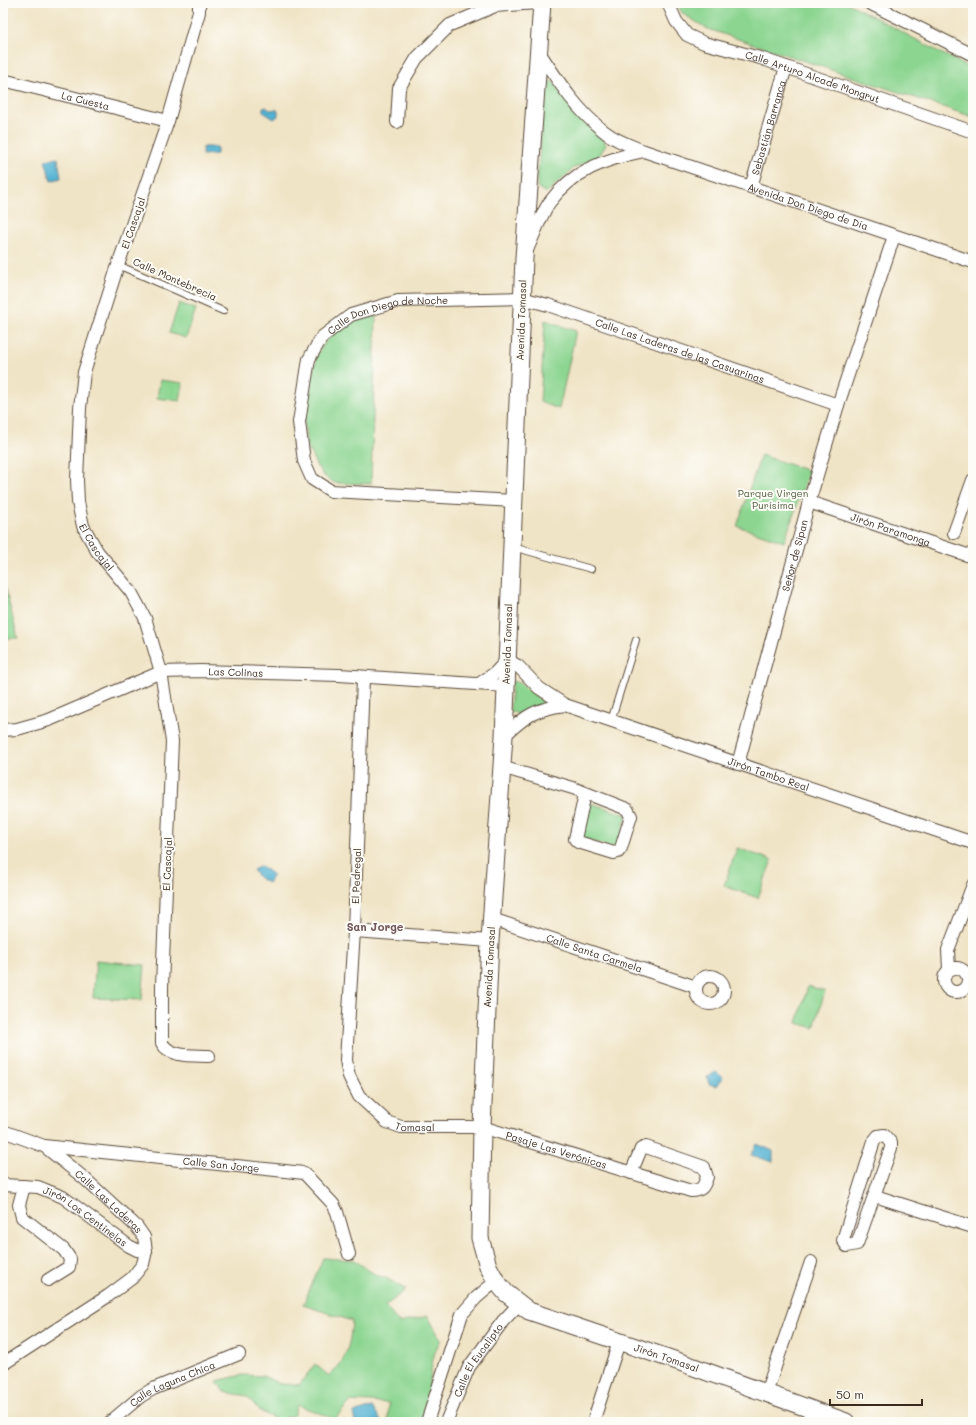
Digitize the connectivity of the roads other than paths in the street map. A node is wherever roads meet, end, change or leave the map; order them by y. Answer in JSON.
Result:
{"nodes":[{"id":1,"x":200,"y":3,"type":"edge"},
{"id":2,"x":537,"y":3,"type":"edge"},
{"id":3,"x":542,"y":3,"type":"edge"},
{"id":4,"x":668,"y":3,"type":"edge"},
{"id":5,"x":869,"y":3,"type":"edge"},
{"id":6,"x":539,"y":52,"type":"junction"},
{"id":7,"x":973,"y":55,"type":"edge"},
{"id":8,"x":786,"y":67,"type":"junction"},
{"id":9,"x":3,"y":80,"type":"edge"},
{"id":10,"x":168,"y":121,"type":"junction"},
{"id":11,"x":397,"y":122,"type":"dead end"},
{"id":12,"x":973,"y":132,"type":"edge"},
{"id":13,"x":644,"y":151,"type":"junction"},
{"id":14,"x":751,"y":187,"type":"junction"},
{"id":15,"x":894,"y":236,"type":"junction"},
{"id":16,"x":524,"y":258,"type":"junction"},
{"id":17,"x":973,"y":262,"type":"edge"},
{"id":18,"x":118,"y":265,"type":"junction"},
{"id":19,"x":522,"y":298,"type":"junction"},
{"id":20,"x":223,"y":311,"type":"dead end"},
{"id":21,"x":838,"y":405,"type":"junction"},
{"id":22,"x":973,"y":480,"type":"edge"},
{"id":23,"x":514,"y":501,"type":"junction"},
{"id":24,"x":809,"y":502,"type":"junction"},
{"id":25,"x":954,"y":533,"type":"dead end"},
{"id":26,"x":511,"y":546,"type":"junction"},
{"id":27,"x":973,"y":557,"type":"edge"},
{"id":28,"x":591,"y":569,"type":"dead end"},
{"id":29,"x":636,"y":640,"type":"dead end"},
{"id":30,"x":507,"y":660,"type":"junction"},
{"id":31,"x":161,"y":672,"type":"junction"},
{"id":32,"x":363,"y":678,"type":"junction"},
{"id":33,"x":479,"y":684,"type":"junction"},
{"id":34,"x":506,"y":686,"type":"junction"},
{"id":35,"x":565,"y":706,"type":"junction"},
{"id":36,"x":611,"y":721,"type":"junction"},
{"id":37,"x":3,"y":730,"type":"edge"},
{"id":38,"x":504,"y":736,"type":"junction"},
{"id":39,"x":738,"y":764,"type":"junction"},
{"id":40,"x":502,"y":767,"type":"junction"},
{"id":41,"x":585,"y":794,"type":"junction"},
{"id":42,"x":973,"y":843,"type":"edge"},
{"id":43,"x":973,"y":885,"type":"edge"},
{"id":44,"x":492,"y":919,"type":"junction"},
{"id":45,"x":354,"y":931,"type":"junction"},
{"id":46,"x":490,"y":941,"type":"junction"},
{"id":47,"x":949,"y":969,"type":"junction"},
{"id":48,"x":696,"y":987,"type":"dead end"},
{"id":49,"x":963,"y":990,"type":"junction"},
{"id":50,"x":973,"y":996,"type":"edge"},
{"id":51,"x":209,"y":1056,"type":"dead end"},
{"id":52,"x":359,"y":1096,"type":"joint"},
{"id":53,"x":482,"y":1127,"type":"junction"},
{"id":54,"x":3,"y":1131,"type":"edge"},
{"id":55,"x":44,"y":1146,"type":"junction"},
{"id":56,"x":631,"y":1173,"type":"junction"},
{"id":57,"x":3,"y":1185,"type":"edge"},
{"id":58,"x":24,"y":1186,"type":"junction"},
{"id":59,"x":875,"y":1196,"type":"junction"},
{"id":60,"x":973,"y":1227,"type":"edge"},
{"id":61,"x":146,"y":1251,"type":"junction"},
{"id":62,"x":349,"y":1254,"type":"dead end"},
{"id":63,"x":811,"y":1262,"type":"dead end"},
{"id":64,"x":48,"y":1280,"type":"dead end"},
{"id":65,"x":496,"y":1281,"type":"junction"},
{"id":66,"x":519,"y":1304,"type":"junction"},
{"id":67,"x":619,"y":1342,"type":"junction"},
{"id":68,"x":239,"y":1354,"type":"dead end"},
{"id":69,"x":3,"y":1364,"type":"edge"},
{"id":70,"x":766,"y":1394,"type":"junction"},
{"id":71,"x":110,"y":1422,"type":"edge"},
{"id":72,"x":427,"y":1422,"type":"edge"},
{"id":73,"x":446,"y":1422,"type":"edge"},
{"id":74,"x":593,"y":1422,"type":"edge"},
{"id":75,"x":846,"y":1422,"type":"edge"}],
"edges":[{"from":1,"to":10,"type":"street","name":"El Cascajal"},
{"from":2,"to":11,"type":"street"},
{"from":3,"to":6,"type":"street","name":"Avenida Tomasal"},
{"from":4,"to":8,"type":"street","name":"Calle Arturo Alcade Mongrut"},
{"from":5,"to":7,"type":"street"},
{"from":6,"to":13,"type":"street","name":"Avenida Don Diego de Día"},
{"from":6,"to":16,"type":"street","name":"Avenida Tomasal"},
{"from":8,"to":12,"type":"street","name":"Calle Arturo Alcade Mongrut"},
{"from":8,"to":14,"type":"street","name":"Sebastián Barranca"},
{"from":9,"to":10,"type":"street","name":"La Cuesta"},
{"from":10,"to":18,"type":"street","name":"El Cascajal"},
{"from":13,"to":14,"type":"street","name":"Avenida Don Diego de Día"},
{"from":13,"to":16,"type":"street"},
{"from":14,"to":15,"type":"street","name":"Avenida Don Diego de Día"},
{"from":15,"to":17,"type":"street","name":"Avenida Don Diego de Día"},
{"from":15,"to":21,"type":"street","name":"Señor de Sipan"},
{"from":16,"to":19,"type":"street","name":"Avenida Tomasal"},
{"from":18,"to":20,"type":"lane","name":"Calle Montebrecia"},
{"from":18,"to":31,"type":"street","name":"El Cascajal"},
{"from":19,"to":21,"type":"street","name":"Calle Las Laderas de las Casuarinas"},
{"from":19,"to":23,"type":"street","name":"Avenida Tomasal"},
{"from":19,"to":23,"type":"street","name":"Calle Don Diego de Noche"},
{"from":21,"to":24,"type":"street","name":"Señor de Sipan"},
{"from":22,"to":25,"type":"street"},
{"from":23,"to":26,"type":"street","name":"Avenida Tomasal"},
{"from":24,"to":27,"type":"street","name":"Jirón Paramonga"},
{"from":24,"to":39,"type":"street","name":"Señor de Sipan"},
{"from":26,"to":28,"type":"lane"},
{"from":26,"to":30,"type":"street","name":"Avenida Tomasal"},
{"from":29,"to":36,"type":"lane"},
{"from":30,"to":33,"type":"street"},
{"from":30,"to":34,"type":"street","name":"Avenida Tomasal"},
{"from":30,"to":35,"type":"street","name":"Jirón Tambo Real"},
{"from":31,"to":32,"type":"street","name":"Las Colinas"},
{"from":31,"to":37,"type":"street","name":"Las Colinas"},
{"from":31,"to":51,"type":"street","name":"El Cascajal"},
{"from":32,"to":33,"type":"street","name":"Las Colinas"},
{"from":32,"to":45,"type":"street","name":"El Pedregal"},
{"from":33,"to":34,"type":"street","name":"Las Colinas"},
{"from":34,"to":38,"type":"street","name":"Avenida Tomasal"},
{"from":35,"to":36,"type":"street","name":"Jirón Tambo Real"},
{"from":35,"to":38,"type":"street","name":"Jirón Tambo Real"},
{"from":36,"to":39,"type":"street","name":"Jirón Tambo Real"},
{"from":38,"to":40,"type":"street","name":"Avenida Tomasal"},
{"from":39,"to":42,"type":"street","name":"Jirón Tambo Real"},
{"from":40,"to":41,"type":"street"},
{"from":40,"to":44,"type":"street","name":"Avenida Tomasal"},
{"from":41,"to":41,"type":"street"},
{"from":43,"to":47,"type":"street"},
{"from":44,"to":46,"type":"street","name":"Avenida Tomasal"},
{"from":44,"to":48,"type":"street","name":"Calle Santa Carmela"},
{"from":45,"to":46,"type":"street"},
{"from":45,"to":52,"type":"street","name":"El Pedregal"},
{"from":46,"to":53,"type":"street","name":"Avenida Tomasal"},
{"from":47,"to":49,"type":"street"},
{"from":47,"to":49,"type":"street"},
{"from":49,"to":50,"type":"street"},
{"from":52,"to":53,"type":"street","name":"Tomasal"},
{"from":53,"to":56,"type":"street","name":"Pasaje Las Verónicas"},
{"from":53,"to":65,"type":"street","name":"Avenida Tomasal"},
{"from":54,"to":55,"type":"street","name":"Calle Las Laderas"},
{"from":55,"to":61,"type":"street","name":"Calle Las Laderas"},
{"from":55,"to":62,"type":"street","name":"Calle San Jorge"},
{"from":56,"to":56,"type":"street","name":"Pasaje Las Verónicas"},
{"from":57,"to":58,"type":"street","name":"Jirón Los Centinelas"},
{"from":58,"to":61,"type":"street","name":"Jirón Los Centinelas"},
{"from":58,"to":64,"type":"street"},
{"from":59,"to":59,"type":"street"},
{"from":59,"to":60,"type":"street"},
{"from":61,"to":69,"type":"street"},
{"from":63,"to":70,"type":"street"},
{"from":65,"to":66,"type":"street","name":"Jirón Tomasal"},
{"from":65,"to":72,"type":"street"},
{"from":66,"to":67,"type":"street","name":"Jirón Tomasal"},
{"from":66,"to":73,"type":"street","name":"Calle El Eucalipto"},
{"from":67,"to":70,"type":"street","name":"Jirón Tomasal"},
{"from":67,"to":74,"type":"street"},
{"from":68,"to":71,"type":"street","name":"Calle Laguna Chica"},
{"from":70,"to":75,"type":"street","name":"Jirón Tomasal"}]}
